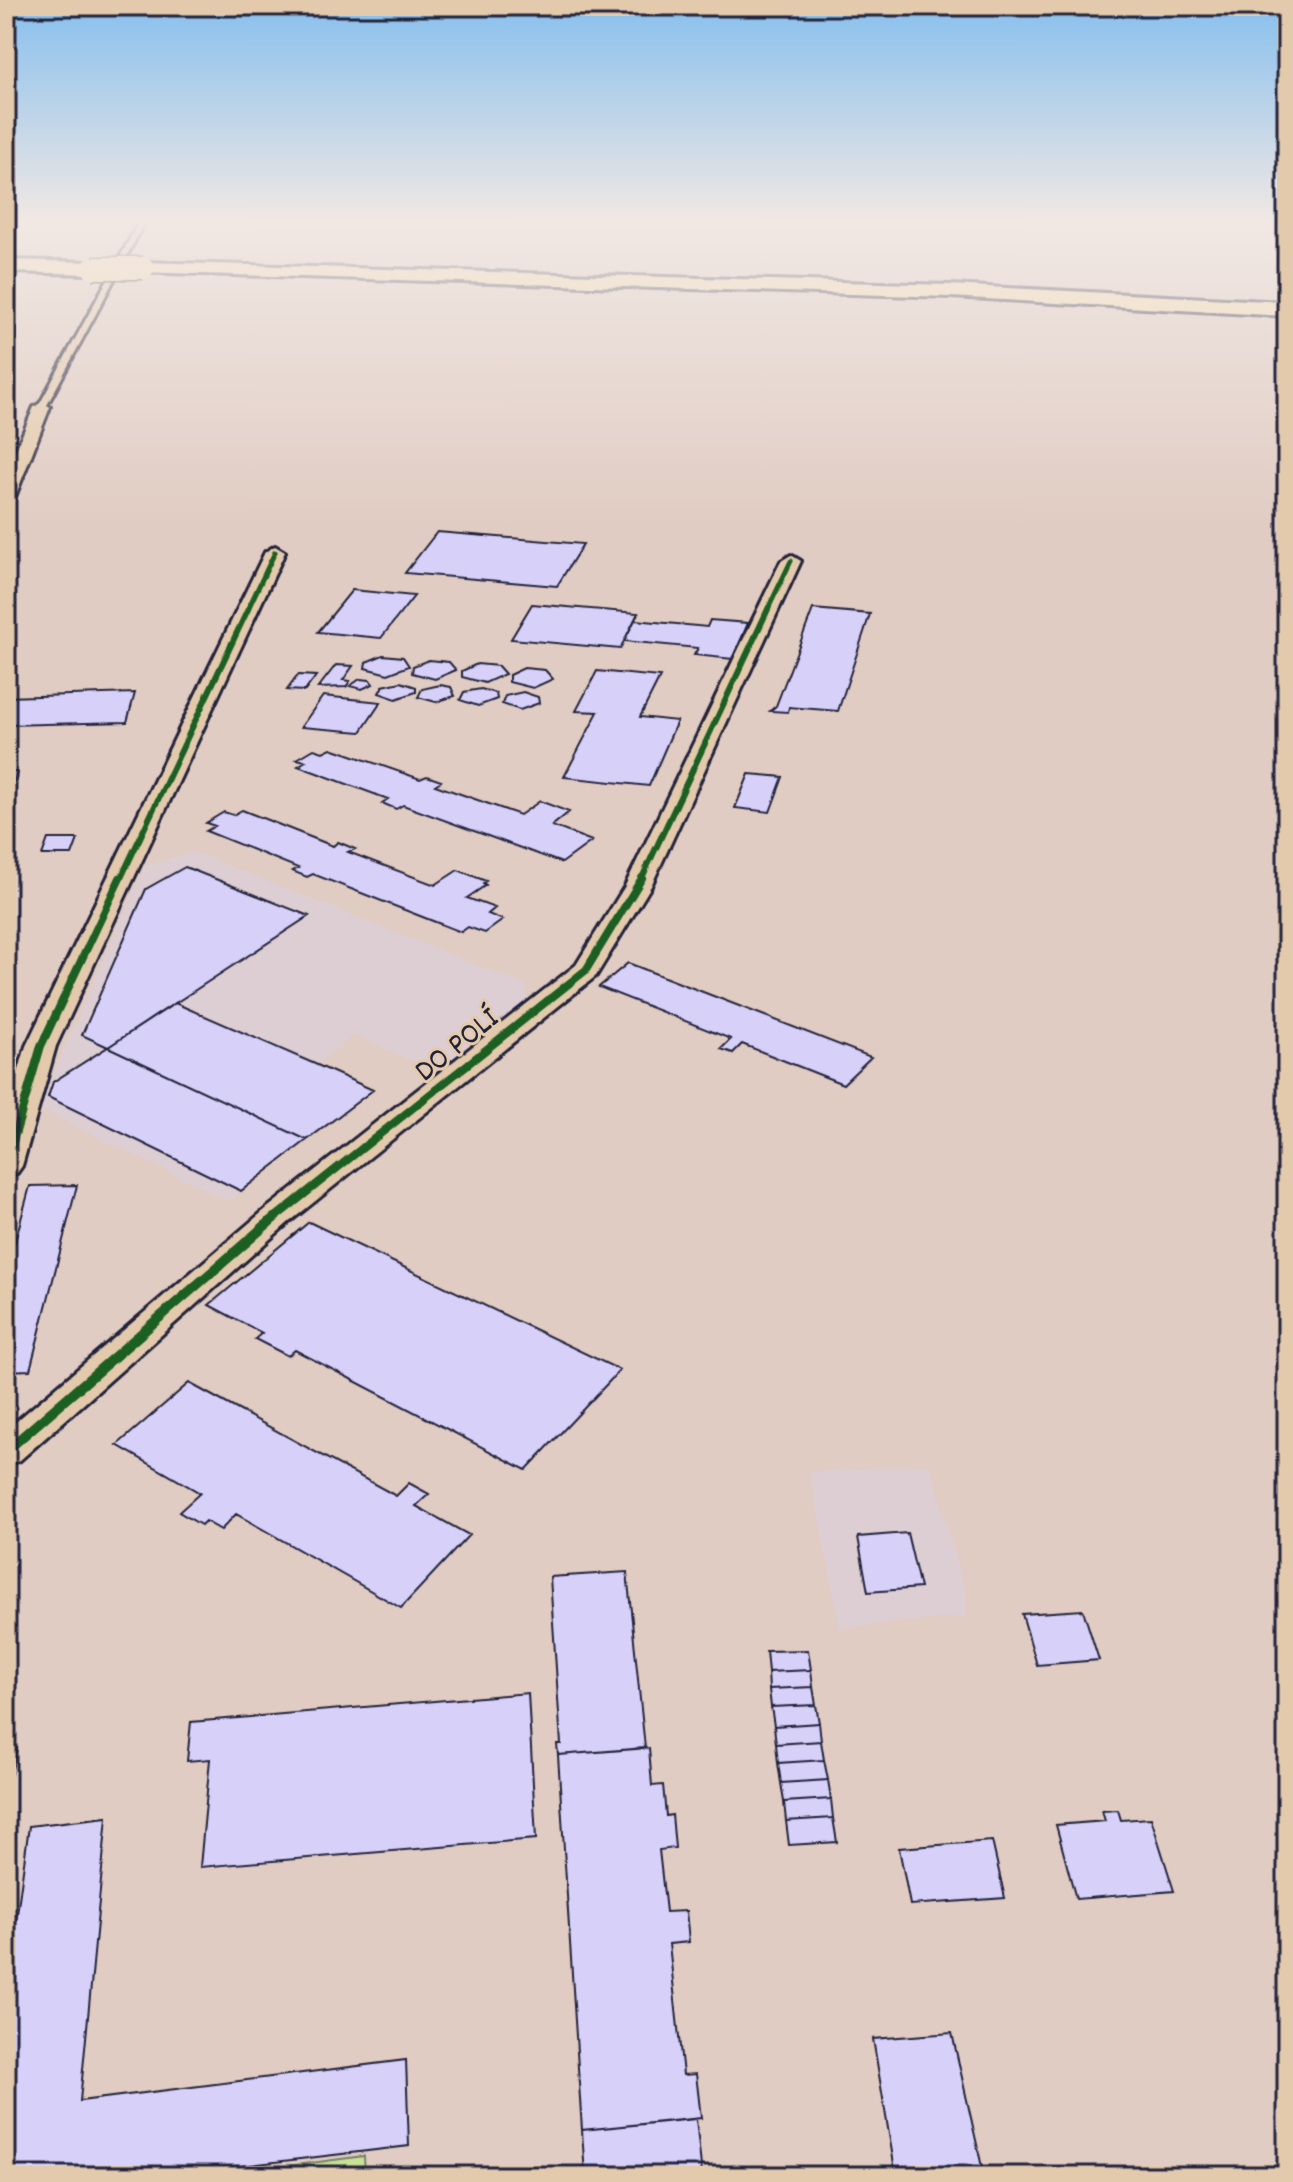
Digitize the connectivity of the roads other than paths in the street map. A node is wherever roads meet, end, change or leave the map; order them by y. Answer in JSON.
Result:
{"nodes":[{"id":1,"x":88,"y":322,"type":"edge"},
{"id":2,"x":42,"y":407,"type":"joint"},
{"id":3,"x":6,"y":497,"type":"edge"},
{"id":4,"x":275,"y":552,"type":"dead end"},
{"id":5,"x":791,"y":561,"type":"dead end"},
{"id":6,"x":6,"y":1166,"type":"edge"},
{"id":7,"x":6,"y":1451,"type":"edge"}],
"edges":[{"from":1,"to":2,"type":"lane"},
{"from":2,"to":3,"type":"street"},
{"from":4,"to":6,"type":"street"},
{"from":5,"to":7,"type":"street","name":"DO POLÍ"}]}
